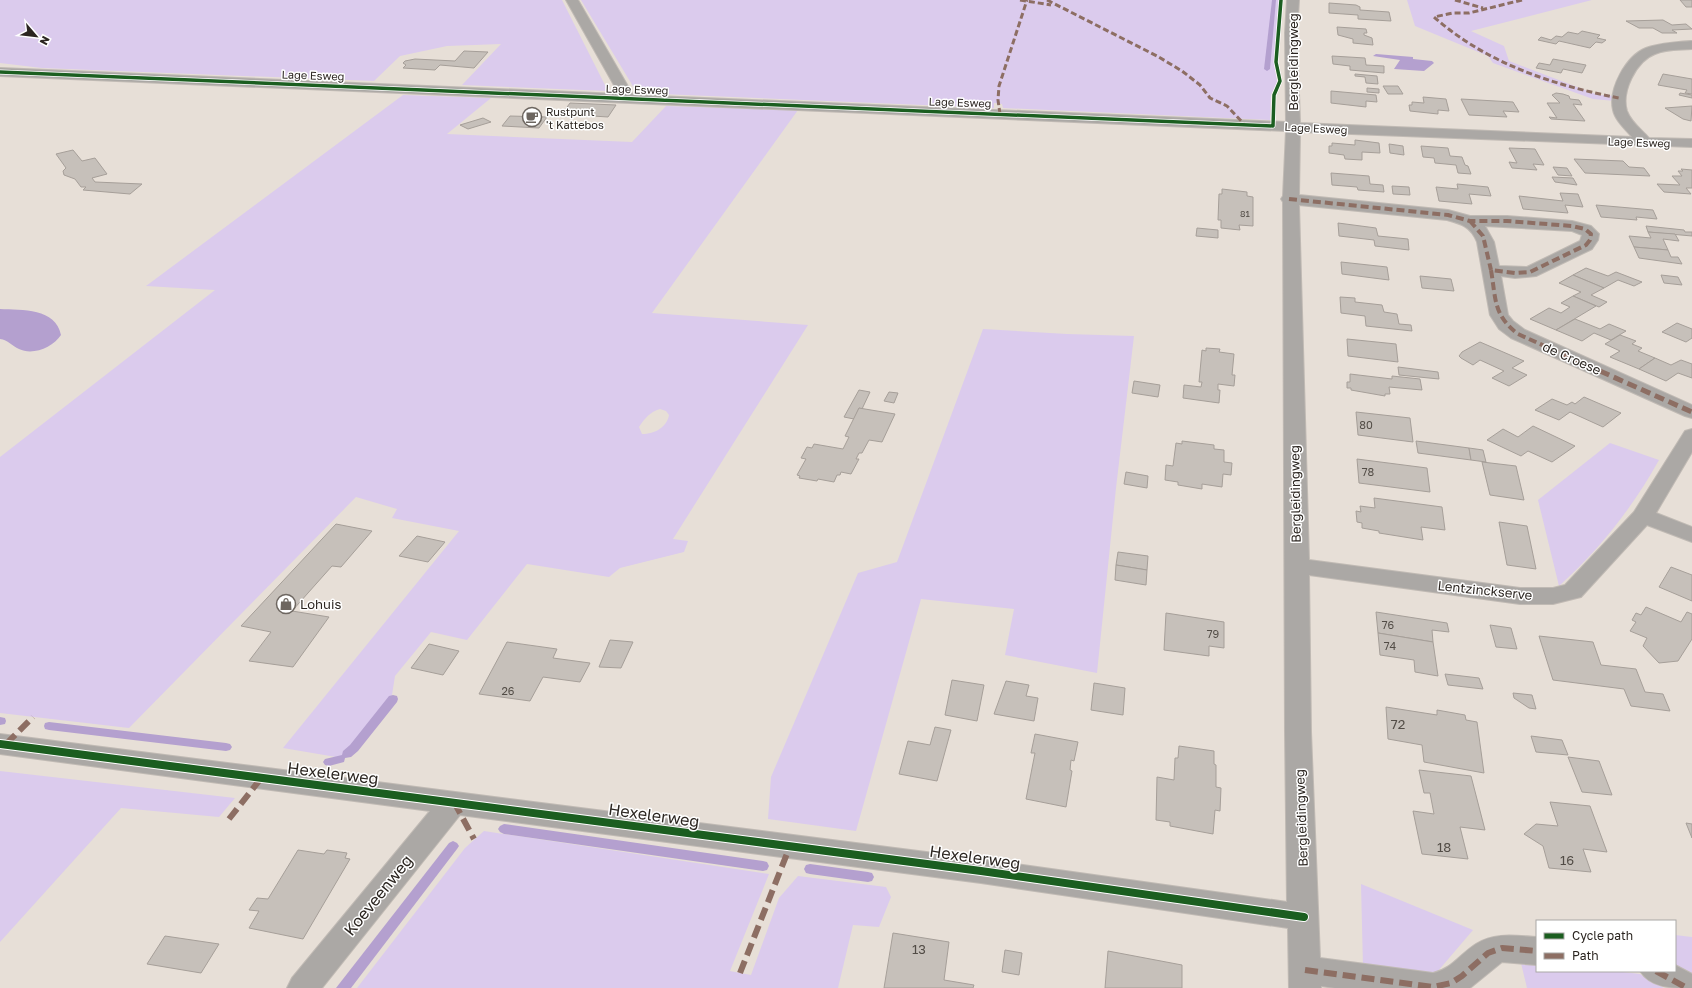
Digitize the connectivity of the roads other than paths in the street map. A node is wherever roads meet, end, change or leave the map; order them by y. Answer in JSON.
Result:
{"nodes":[{"id":1,"x":572,"y":0,"type":"edge"},
{"id":2,"x":1293,"y":0,"type":"edge"},
{"id":3,"x":1692,"y":45,"type":"edge"},
{"id":4,"x":0,"y":72,"type":"edge"},
{"id":5,"x":628,"y":98,"type":"junction"},
{"id":6,"x":1293,"y":127,"type":"junction"},
{"id":7,"x":1645,"y":142,"type":"junction"},
{"id":8,"x":1692,"y":143,"type":"edge"},
{"id":9,"x":1289,"y":199,"type":"junction"},
{"id":10,"x":1470,"y":221,"type":"junction"},
{"id":11,"x":1491,"y":270,"type":"junction"},
{"id":12,"x":1692,"y":412,"type":"edge"},
{"id":13,"x":1692,"y":434,"type":"edge"},
{"id":14,"x":1643,"y":516,"type":"junction"},
{"id":15,"x":1692,"y":535,"type":"edge"},
{"id":16,"x":1297,"y":566,"type":"junction"},
{"id":17,"x":0,"y":744,"type":"edge"},
{"id":18,"x":454,"y":802,"type":"junction"},
{"id":19,"x":1304,"y":917,"type":"junction"},
{"id":20,"x":1536,"y":951,"type":"edge"},
{"id":21,"x":1658,"y":972,"type":"edge"},
{"id":22,"x":1305,"y":979,"type":"edge"},
{"id":23,"x":303,"y":988,"type":"edge"},
{"id":24,"x":1687,"y":988,"type":"edge"}],
"edges":[{"from":1,"to":5,"type":"street","name":"Lage Esweg"},
{"from":2,"to":6,"type":"street","name":"Bergleidingweg"},
{"from":3,"to":7,"type":"street"},
{"from":4,"to":5,"type":"street","name":"Lage Esweg"},
{"from":5,"to":6,"type":"street","name":"Lage Esweg"},
{"from":6,"to":7,"type":"street","name":"Lage Esweg"},
{"from":6,"to":9,"type":"street","name":"Bergleidingweg"},
{"from":7,"to":8,"type":"street","name":"Lage Esweg"},
{"from":9,"to":10,"type":"street"},
{"from":9,"to":16,"type":"street","name":"Bergleidingweg"},
{"from":10,"to":11,"type":"street","name":"de Croese"},
{"from":10,"to":11,"type":"street"},
{"from":11,"to":12,"type":"street","name":"de Croese"},
{"from":13,"to":14,"type":"street","name":"Lentzinckserve"},
{"from":14,"to":15,"type":"street"},
{"from":14,"to":16,"type":"street","name":"Lentzinckserve"},
{"from":16,"to":19,"type":"street","name":"Bergleidingweg"},
{"from":17,"to":18,"type":"street","name":"Hexelerweg"},
{"from":18,"to":19,"type":"street","name":"Hexelerweg"},
{"from":18,"to":23,"type":"street","name":"Koeveenweg"},
{"from":19,"to":22,"type":"street","name":"Bergleidingweg"},
{"from":20,"to":22,"type":"street"},
{"from":21,"to":24,"type":"street"}]}
